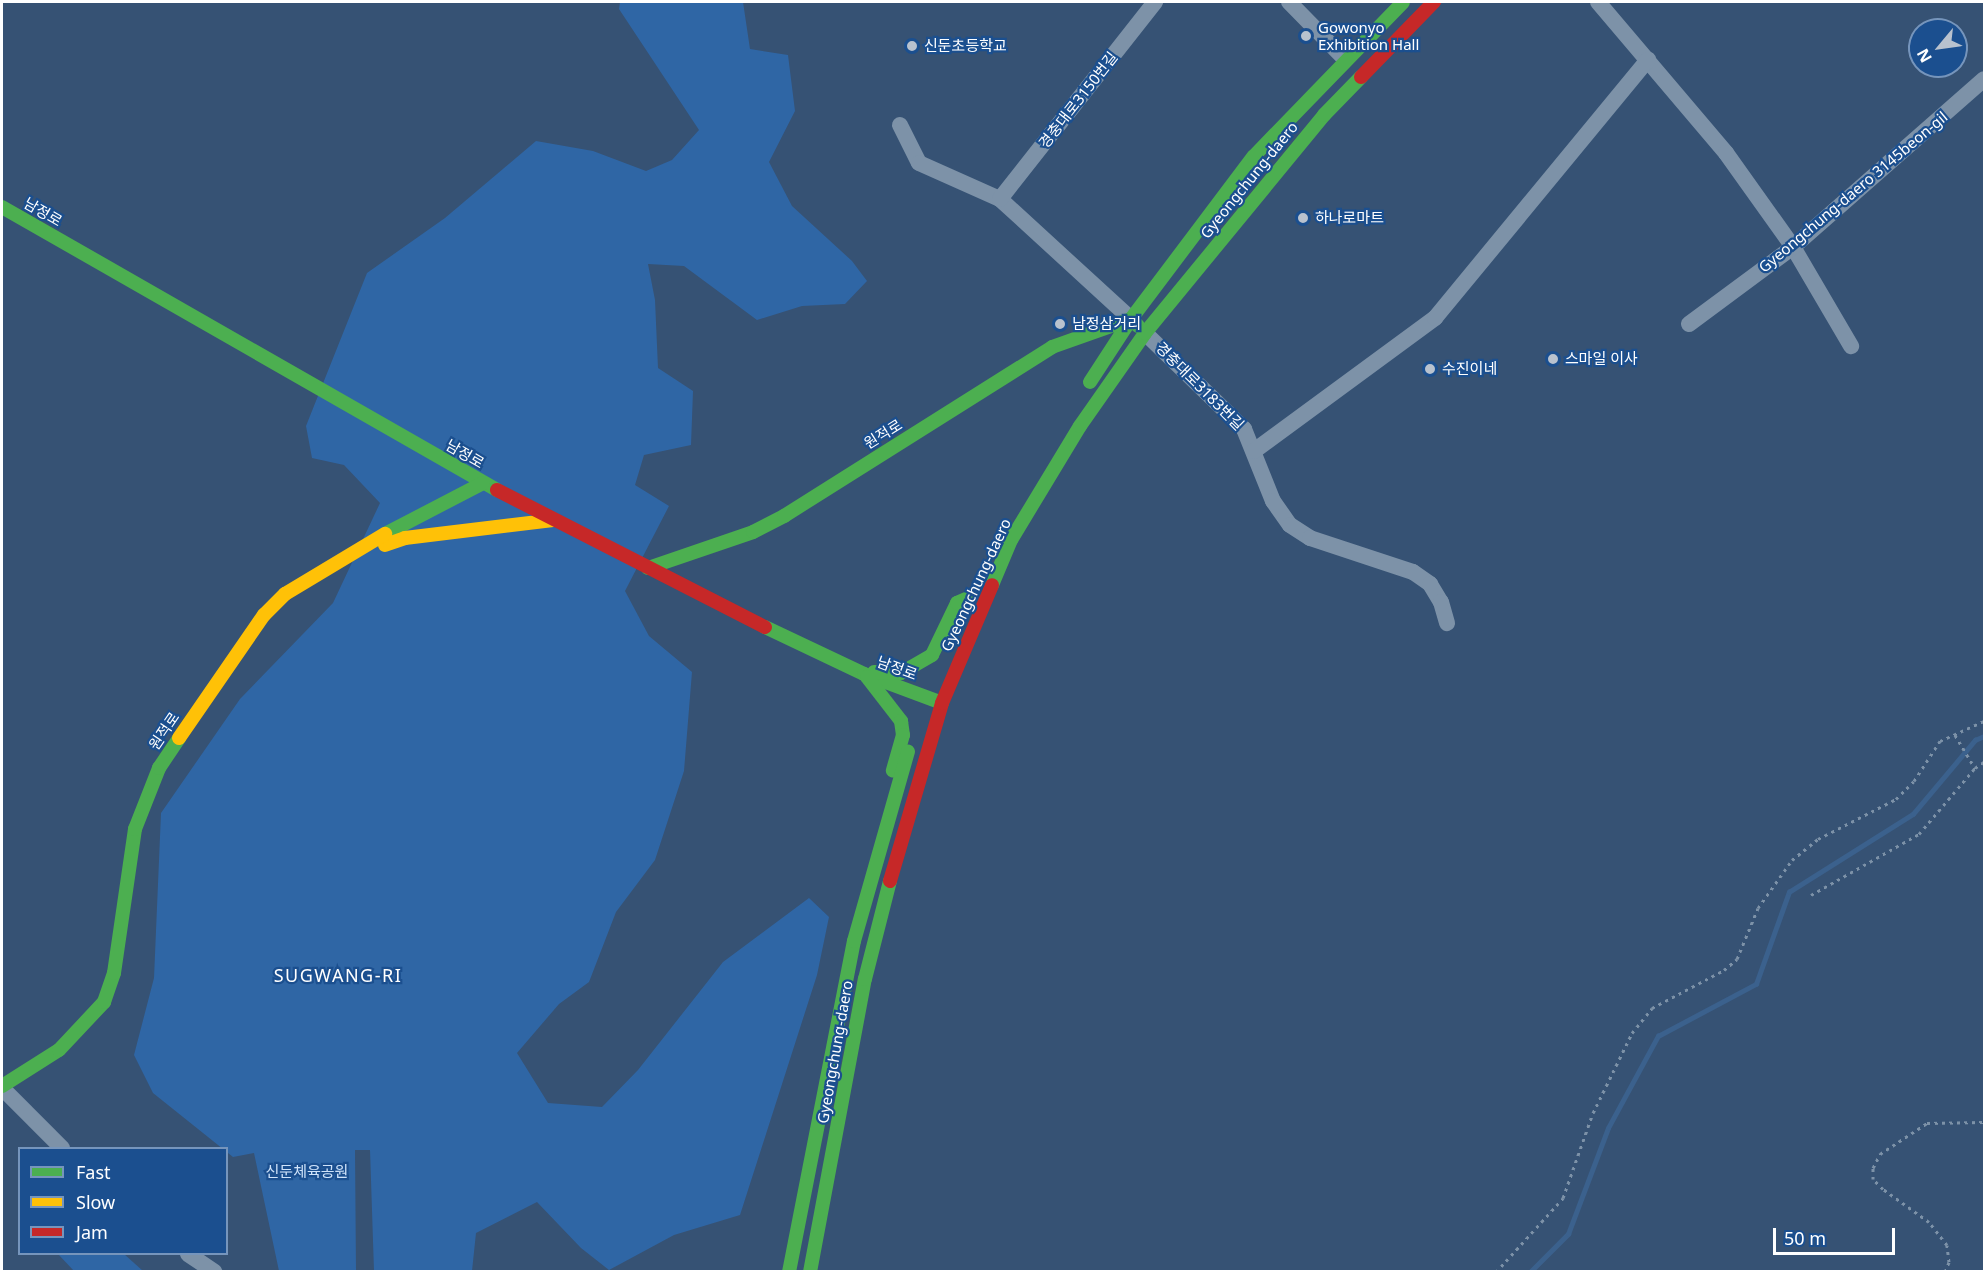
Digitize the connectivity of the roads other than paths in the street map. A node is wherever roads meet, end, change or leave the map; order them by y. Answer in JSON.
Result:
{"nodes":[{"id":1,"x":1155,"y":2,"type":"edge"},
{"id":2,"x":1289,"y":2,"type":"edge"},
{"id":3,"x":1403,"y":2,"type":"edge"},
{"id":4,"x":1434,"y":2,"type":"edge"},
{"id":5,"x":1607,"y":5,"type":"edge"},
{"id":6,"x":1346,"y":59,"type":"junction"},
{"id":7,"x":1648,"y":60,"type":"junction"},
{"id":8,"x":1984,"y":79,"type":"edge"},
{"id":9,"x":900,"y":125,"type":"dead end"},
{"id":10,"x":1000,"y":199,"type":"junction"},
{"id":11,"x":2,"y":207,"type":"edge"},
{"id":12,"x":1793,"y":247,"type":"junction"},
{"id":13,"x":1131,"y":319,"type":"junction"},
{"id":14,"x":1689,"y":324,"type":"dead end"},
{"id":15,"x":1145,"y":333,"type":"junction"},
{"id":16,"x":1851,"y":346,"type":"dead end"},
{"id":17,"x":1083,"y":393,"type":"dead end"},
{"id":18,"x":1254,"y":451,"type":"junction"},
{"id":19,"x":483,"y":483,"type":"junction"},
{"id":20,"x":553,"y":520,"type":"junction"},
{"id":21,"x":648,"y":567,"type":"junction"},
{"id":22,"x":314,"y":575,"type":"junction"},
{"id":23,"x":1447,"y":623,"type":"dead end"},
{"id":24,"x":939,"y":667,"type":"dead end"},
{"id":25,"x":864,"y":674,"type":"junction"},
{"id":26,"x":942,"y":703,"type":"junction"},
{"id":27,"x":916,"y":730,"type":"dead end"},
{"id":28,"x":892,"y":798,"type":"junction"},
{"id":29,"x":2,"y":1087,"type":"edge"},
{"id":30,"x":60,"y":1147,"type":"edge"},
{"id":31,"x":190,"y":1255,"type":"edge"},
{"id":32,"x":215,"y":1272,"type":"edge"},
{"id":33,"x":789,"y":1272,"type":"edge"},
{"id":34,"x":810,"y":1272,"type":"edge"}],
"edges":[{"from":1,"to":10,"type":"street","name":"경충대로3150번길"},
{"from":2,"to":6,"type":"street"},
{"from":3,"to":6,"type":"street","name":"Gyeongchung-daero"},
{"from":4,"to":15,"type":"street","name":"Gyeongchung-daero"},
{"from":5,"to":7,"type":"street"},
{"from":6,"to":13,"type":"street","name":"Gyeongchung-daero"},
{"from":7,"to":12,"type":"street"},
{"from":7,"to":18,"type":"street"},
{"from":8,"to":12,"type":"street","name":"Gyeongchung-daero 3145beon-gil"},
{"from":9,"to":10,"type":"street"},
{"from":10,"to":13,"type":"street"},
{"from":11,"to":19,"type":"street","name":"남정로"},
{"from":12,"to":14,"type":"street","name":"Gyeongchung-daero 3145beon-gil"},
{"from":12,"to":16,"type":"street"},
{"from":13,"to":15,"type":"street"},
{"from":13,"to":17,"type":"street","name":"Gyeongchung-daero"},
{"from":13,"to":21,"type":"street","name":"원적로"},
{"from":15,"to":18,"type":"street","name":"경충대로3183번길"},
{"from":15,"to":26,"type":"street","name":"Gyeongchung-daero"},
{"from":18,"to":23,"type":"street","name":"경충대로3183번길"},
{"from":19,"to":20,"type":"street","name":"남정로"},
{"from":19,"to":22,"type":"street","name":"원적로"},
{"from":20,"to":21,"type":"street","name":"남정로"},
{"from":20,"to":22,"type":"street"},
{"from":21,"to":25,"type":"street","name":"남정로"},
{"from":22,"to":29,"type":"street","name":"원적로"},
{"from":24,"to":25,"type":"street","name":"Gyeongchung-daero"},
{"from":25,"to":26,"type":"street","name":"남정로"},
{"from":25,"to":28,"type":"street"},
{"from":26,"to":34,"type":"street","name":"Gyeongchung-daero"},
{"from":27,"to":28,"type":"street","name":"Gyeongchung-daero"},
{"from":28,"to":33,"type":"street","name":"Gyeongchung-daero"},
{"from":29,"to":30,"type":"street"},
{"from":31,"to":32,"type":"street"}]}
